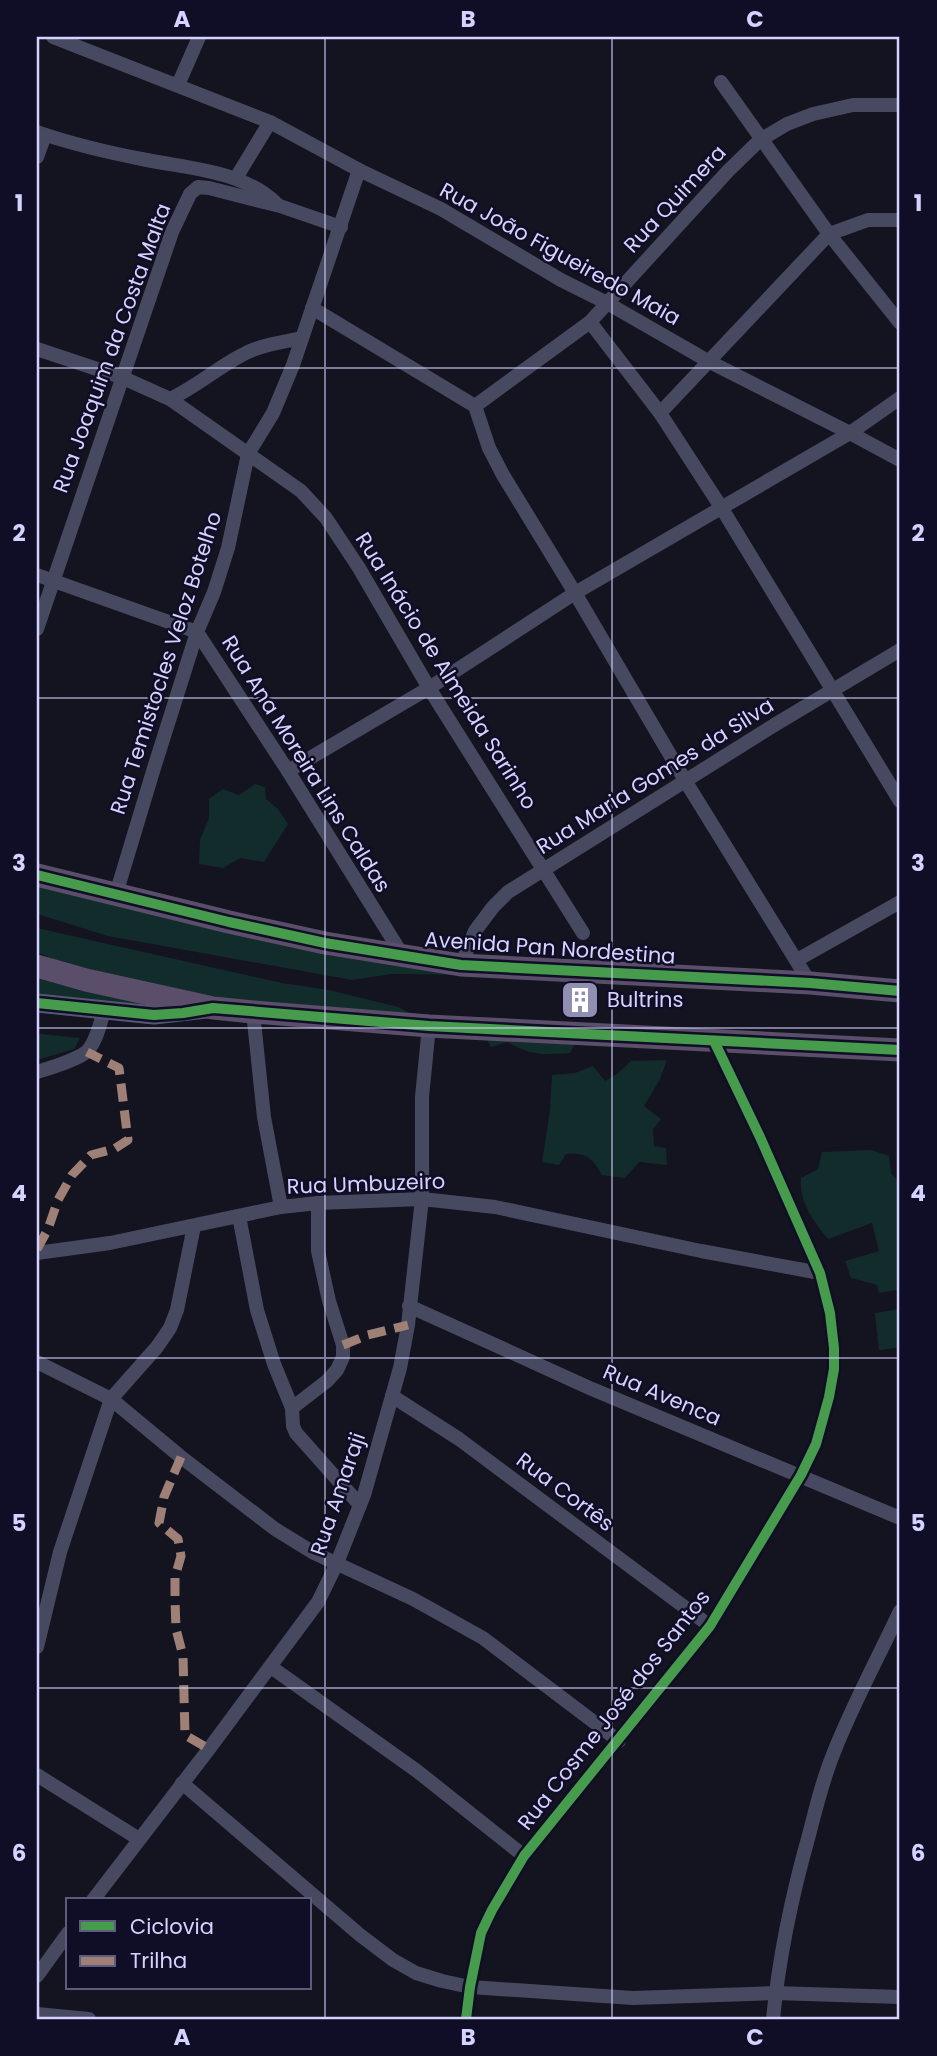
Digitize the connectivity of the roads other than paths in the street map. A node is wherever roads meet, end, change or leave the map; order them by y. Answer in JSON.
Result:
{"nodes":[{"id":1,"x":53,"y":37,"type":"edge"},
{"id":2,"x":200,"y":37,"type":"edge"},
{"id":3,"x":81,"y":42,"type":"edge"},
{"id":4,"x":721,"y":82,"type":"dead end"},
{"id":5,"x":178,"y":85,"type":"junction"},
{"id":6,"x":900,"y":105,"type":"edge"},
{"id":7,"x":270,"y":122,"type":"junction"},
{"id":8,"x":41,"y":133,"type":"edge"},
{"id":9,"x":760,"y":140,"type":"junction"},
{"id":10,"x":37,"y":157,"type":"edge"},
{"id":11,"x":359,"y":170,"type":"junction"},
{"id":12,"x":236,"y":178,"type":"junction"},
{"id":13,"x":280,"y":206,"type":"junction"},
{"id":14,"x":900,"y":220,"type":"edge"},
{"id":15,"x":341,"y":227,"type":"junction"},
{"id":16,"x":829,"y":234,"type":"junction"},
{"id":17,"x":607,"y":303,"type":"junction"},
{"id":18,"x":312,"y":308,"type":"junction"},
{"id":19,"x":590,"y":322,"type":"junction"},
{"id":20,"x":900,"y":323,"type":"edge"},
{"id":21,"x":302,"y":338,"type":"junction"},
{"id":22,"x":37,"y":349,"type":"edge"},
{"id":23,"x":708,"y":362,"type":"junction"},
{"id":24,"x":121,"y":377,"type":"junction"},
{"id":25,"x":900,"y":398,"type":"edge"},
{"id":26,"x":170,"y":399,"type":"junction"},
{"id":27,"x":475,"y":405,"type":"junction"},
{"id":28,"x":660,"y":413,"type":"junction"},
{"id":29,"x":850,"y":433,"type":"junction"},
{"id":30,"x":248,"y":454,"type":"junction"},
{"id":31,"x":900,"y":460,"type":"edge"},
{"id":32,"x":721,"y":507,"type":"junction"},
{"id":33,"x":37,"y":575,"type":"edge"},
{"id":34,"x":53,"y":581,"type":"junction"},
{"id":35,"x":575,"y":593,"type":"junction"},
{"id":36,"x":37,"y":629,"type":"edge"},
{"id":37,"x":197,"y":632,"type":"junction"},
{"id":38,"x":900,"y":650,"type":"edge"},
{"id":39,"x":429,"y":688,"type":"junction"},
{"id":40,"x":833,"y":692,"type":"junction"},
{"id":41,"x":288,"y":771,"type":"junction"},
{"id":42,"x":686,"y":782,"type":"junction"},
{"id":43,"x":900,"y":800,"type":"edge"},
{"id":44,"x":544,"y":870,"type":"junction"},
{"id":45,"x":37,"y":875,"type":"edge"},
{"id":46,"x":116,"y":894,"type":"junction"},
{"id":47,"x":900,"y":902,"type":"edge"},
{"id":48,"x":583,"y":933,"type":"dead end"},
{"id":49,"x":403,"y":956,"type":"junction"},
{"id":50,"x":797,"y":960,"type":"junction"},
{"id":51,"x":461,"y":965,"type":"junction"},
{"id":52,"x":37,"y":966,"type":"edge"},
{"id":53,"x":810,"y":983,"type":"junction"},
{"id":54,"x":900,"y":991,"type":"edge"},
{"id":55,"x":37,"y":1003,"type":"edge"},
{"id":56,"x":213,"y":1008,"type":"junction"},
{"id":57,"x":104,"y":1011,"type":"junction"},
{"id":58,"x":253,"y":1012,"type":"junction"},
{"id":59,"x":429,"y":1026,"type":"junction"},
{"id":60,"x":714,"y":1041,"type":"junction"},
{"id":61,"x":900,"y":1050,"type":"edge"},
{"id":62,"x":37,"y":1072,"type":"edge"},
{"id":63,"x":422,"y":1199,"type":"junction"},
{"id":64,"x":318,"y":1203,"type":"junction"},
{"id":65,"x":281,"y":1207,"type":"junction"},
{"id":66,"x":239,"y":1216,"type":"junction"},
{"id":67,"x":194,"y":1226,"type":"junction"},
{"id":68,"x":37,"y":1253,"type":"edge"},
{"id":69,"x":820,"y":1273,"type":"junction"},
{"id":70,"x":409,"y":1306,"type":"junction"},
{"id":71,"x":37,"y":1362,"type":"edge"},
{"id":72,"x":392,"y":1396,"type":"junction"},
{"id":73,"x":111,"y":1399,"type":"junction"},
{"id":74,"x":292,"y":1408,"type":"junction"},
{"id":75,"x":801,"y":1475,"type":"junction"},
{"id":76,"x":360,"y":1505,"type":"junction"},
{"id":77,"x":900,"y":1518,"type":"edge"},
{"id":78,"x":337,"y":1563,"type":"junction"},
{"id":79,"x":900,"y":1611,"type":"edge"},
{"id":80,"x":710,"y":1626,"type":"junction"},
{"id":81,"x":37,"y":1647,"type":"edge"},
{"id":82,"x":271,"y":1667,"type":"junction"},
{"id":83,"x":619,"y":1741,"type":"junction"},
{"id":84,"x":37,"y":1775,"type":"edge"},
{"id":85,"x":182,"y":1783,"type":"junction"},
{"id":86,"x":139,"y":1839,"type":"junction"},
{"id":87,"x":524,"y":1856,"type":"junction"},
{"id":88,"x":95,"y":1898,"type":"edge"},
{"id":89,"x":66,"y":1936,"type":"edge"},
{"id":90,"x":37,"y":1948,"type":"edge"},
{"id":91,"x":50,"y":1956,"type":"junction"},
{"id":92,"x":37,"y":1976,"type":"edge"},
{"id":93,"x":470,"y":1987,"type":"junction"},
{"id":94,"x":775,"y":1993,"type":"junction"},
{"id":95,"x":900,"y":1997,"type":"edge"},
{"id":96,"x":37,"y":2014,"type":"edge"},
{"id":97,"x":89,"y":2019,"type":"edge"},
{"id":98,"x":466,"y":2019,"type":"edge"},
{"id":99,"x":773,"y":2019,"type":"edge"}],
"edges":[{"from":1,"to":3,"type":"street","name":"Rua João Figueiredo Maia"},
{"from":2,"to":5,"type":"street"},
{"from":3,"to":5,"type":"street","name":"Rua João Figueiredo Maia"},
{"from":4,"to":9,"type":"street"},
{"from":5,"to":7,"type":"street","name":"Rua João Figueiredo Maia"},
{"from":6,"to":9,"type":"street","name":"Rua Quimera"},
{"from":7,"to":11,"type":"street","name":"Rua João Figueiredo Maia"},
{"from":7,"to":12,"type":"street"},
{"from":8,"to":10,"type":"street"},
{"from":8,"to":12,"type":"street"},
{"from":9,"to":16,"type":"street"},
{"from":9,"to":17,"type":"street","name":"Rua Quimera"},
{"from":11,"to":15,"type":"street","name":"Rua Temistocles Veloz Botelho"},
{"from":11,"to":17,"type":"street","name":"Rua João Figueiredo Maia"},
{"from":12,"to":13,"type":"street"},
{"from":13,"to":15,"type":"street","name":"Rua Joaquim da Costa Malta"},
{"from":13,"to":24,"type":"street","name":"Rua Joaquim da Costa Malta"},
{"from":14,"to":16,"type":"street"},
{"from":15,"to":18,"type":"street","name":"Rua Temistocles Veloz Botelho"},
{"from":16,"to":20,"type":"street"},
{"from":16,"to":23,"type":"street"},
{"from":17,"to":19,"type":"street","name":"Rua Quimera"},
{"from":17,"to":23,"type":"street","name":"Rua João Figueiredo Maia"},
{"from":18,"to":21,"type":"street","name":"Rua Temistocles Veloz Botelho"},
{"from":18,"to":27,"type":"street"},
{"from":19,"to":27,"type":"street","name":"Rua Quimera"},
{"from":19,"to":28,"type":"street"},
{"from":21,"to":26,"type":"street"},
{"from":21,"to":30,"type":"street","name":"Rua Temistocles Veloz Botelho"},
{"from":22,"to":24,"type":"street","name":"Rua Inácio de Almeida Sarinho"},
{"from":23,"to":28,"type":"street"},
{"from":23,"to":29,"type":"street","name":"Rua João Figueiredo Maia"},
{"from":24,"to":26,"type":"street","name":"Rua Inácio de Almeida Sarinho"},
{"from":24,"to":34,"type":"street","name":"Rua Joaquim da Costa Malta"},
{"from":25,"to":29,"type":"street"},
{"from":26,"to":30,"type":"street","name":"Rua Inácio de Almeida Sarinho"},
{"from":27,"to":35,"type":"street"},
{"from":28,"to":32,"type":"street"},
{"from":29,"to":31,"type":"street","name":"Rua João Figueiredo Maia"},
{"from":29,"to":32,"type":"street"},
{"from":30,"to":37,"type":"street","name":"Rua Temistocles Veloz Botelho"},
{"from":30,"to":39,"type":"street","name":"Rua Inácio de Almeida Sarinho"},
{"from":32,"to":35,"type":"street"},
{"from":32,"to":40,"type":"street"},
{"from":33,"to":34,"type":"street","name":"Rua Ana Moreira Lins Caldas"},
{"from":34,"to":36,"type":"street","name":"Rua Joaquim da Costa Malta"},
{"from":34,"to":37,"type":"street","name":"Rua Ana Moreira Lins Caldas"},
{"from":35,"to":39,"type":"street"},
{"from":35,"to":42,"type":"street"},
{"from":37,"to":41,"type":"street","name":"Rua Ana Moreira Lins Caldas"},
{"from":37,"to":46,"type":"street","name":"Rua Temistocles Veloz Botelho"},
{"from":38,"to":40,"type":"street","name":"Rua Maria Gomes da Silva"},
{"from":39,"to":41,"type":"street"},
{"from":39,"to":44,"type":"street","name":"Rua Inácio de Almeida Sarinho"},
{"from":40,"to":42,"type":"street","name":"Rua Maria Gomes da Silva"},
{"from":40,"to":43,"type":"street"},
{"from":41,"to":49,"type":"street","name":"Rua Ana Moreira Lins Caldas"},
{"from":42,"to":44,"type":"street","name":"Rua Maria Gomes da Silva"},
{"from":42,"to":50,"type":"street"},
{"from":44,"to":48,"type":"street","name":"Rua Inácio de Almeida Sarinho"},
{"from":44,"to":51,"type":"street","name":"Rua Maria Gomes da Silva"},
{"from":45,"to":46,"type":"highway","name":"Avenida Pan Nordestina"},
{"from":46,"to":49,"type":"highway","name":"Avenida Pan Nordestina"},
{"from":47,"to":50,"type":"street"},
{"from":49,"to":51,"type":"highway","name":"Avenida Pan Nordestina"},
{"from":50,"to":53,"type":"street"},
{"from":51,"to":53,"type":"highway","name":"Avenida Pan Nordestina"},
{"from":52,"to":56,"type":"highway"},
{"from":53,"to":54,"type":"highway","name":"Avenida Pan Nordestina"},
{"from":55,"to":57,"type":"main road"},
{"from":56,"to":57,"type":"main road"},
{"from":56,"to":58,"type":"highway"},
{"from":57,"to":62,"type":"street"},
{"from":58,"to":59,"type":"highway"},
{"from":58,"to":65,"type":"street"},
{"from":59,"to":60,"type":"highway"},
{"from":59,"to":63,"type":"street","name":"Rua Amaraji"},
{"from":60,"to":61,"type":"highway"},
{"from":60,"to":69,"type":"street","name":"Rua Cosme José dos Santos"},
{"from":63,"to":64,"type":"street","name":"Rua Umbuzeiro"},
{"from":63,"to":69,"type":"street","name":"Rua Umbuzeiro"},
{"from":63,"to":70,"type":"street","name":"Rua Amaraji"},
{"from":64,"to":65,"type":"street","name":"Rua Umbuzeiro"},
{"from":64,"to":74,"type":"street"},
{"from":65,"to":66,"type":"street","name":"Rua Umbuzeiro"},
{"from":66,"to":67,"type":"street","name":"Rua Umbuzeiro"},
{"from":66,"to":74,"type":"street"},
{"from":67,"to":68,"type":"street","name":"Rua Umbuzeiro"},
{"from":67,"to":73,"type":"street"},
{"from":69,"to":75,"type":"street","name":"Rua Cosme José dos Santos"},
{"from":70,"to":72,"type":"street","name":"Rua Amaraji"},
{"from":70,"to":75,"type":"street","name":"Rua Avenca"},
{"from":71,"to":73,"type":"street"},
{"from":72,"to":76,"type":"street","name":"Rua Amaraji"},
{"from":72,"to":80,"type":"street","name":"Rua Cortês"},
{"from":73,"to":78,"type":"street"},
{"from":73,"to":81,"type":"street"},
{"from":74,"to":76,"type":"street"},
{"from":75,"to":77,"type":"street","name":"Rua Avenca"},
{"from":75,"to":80,"type":"street","name":"Rua Cosme José dos Santos"},
{"from":76,"to":78,"type":"street","name":"Rua Amaraji"},
{"from":78,"to":82,"type":"street","name":"Rua Amaraji"},
{"from":78,"to":83,"type":"street"},
{"from":79,"to":94,"type":"street"},
{"from":80,"to":83,"type":"street","name":"Rua Cosme José dos Santos"},
{"from":82,"to":85,"type":"street","name":"Rua Amaraji"},
{"from":82,"to":87,"type":"street"},
{"from":83,"to":87,"type":"street","name":"Rua Cosme José dos Santos"},
{"from":84,"to":86,"type":"street"},
{"from":85,"to":86,"type":"street","name":"Rua Amaraji"},
{"from":85,"to":93,"type":"street"},
{"from":86,"to":88,"type":"street","name":"Rua Amaraji"},
{"from":87,"to":93,"type":"street","name":"Rua Cosme José dos Santos"},
{"from":89,"to":91,"type":"street"},
{"from":90,"to":91,"type":"street"},
{"from":91,"to":92,"type":"street"},
{"from":93,"to":94,"type":"street"},
{"from":93,"to":98,"type":"street","name":"Rua Cosme José dos Santos"},
{"from":94,"to":95,"type":"street"},
{"from":94,"to":99,"type":"street"},
{"from":96,"to":97,"type":"street"}]}
